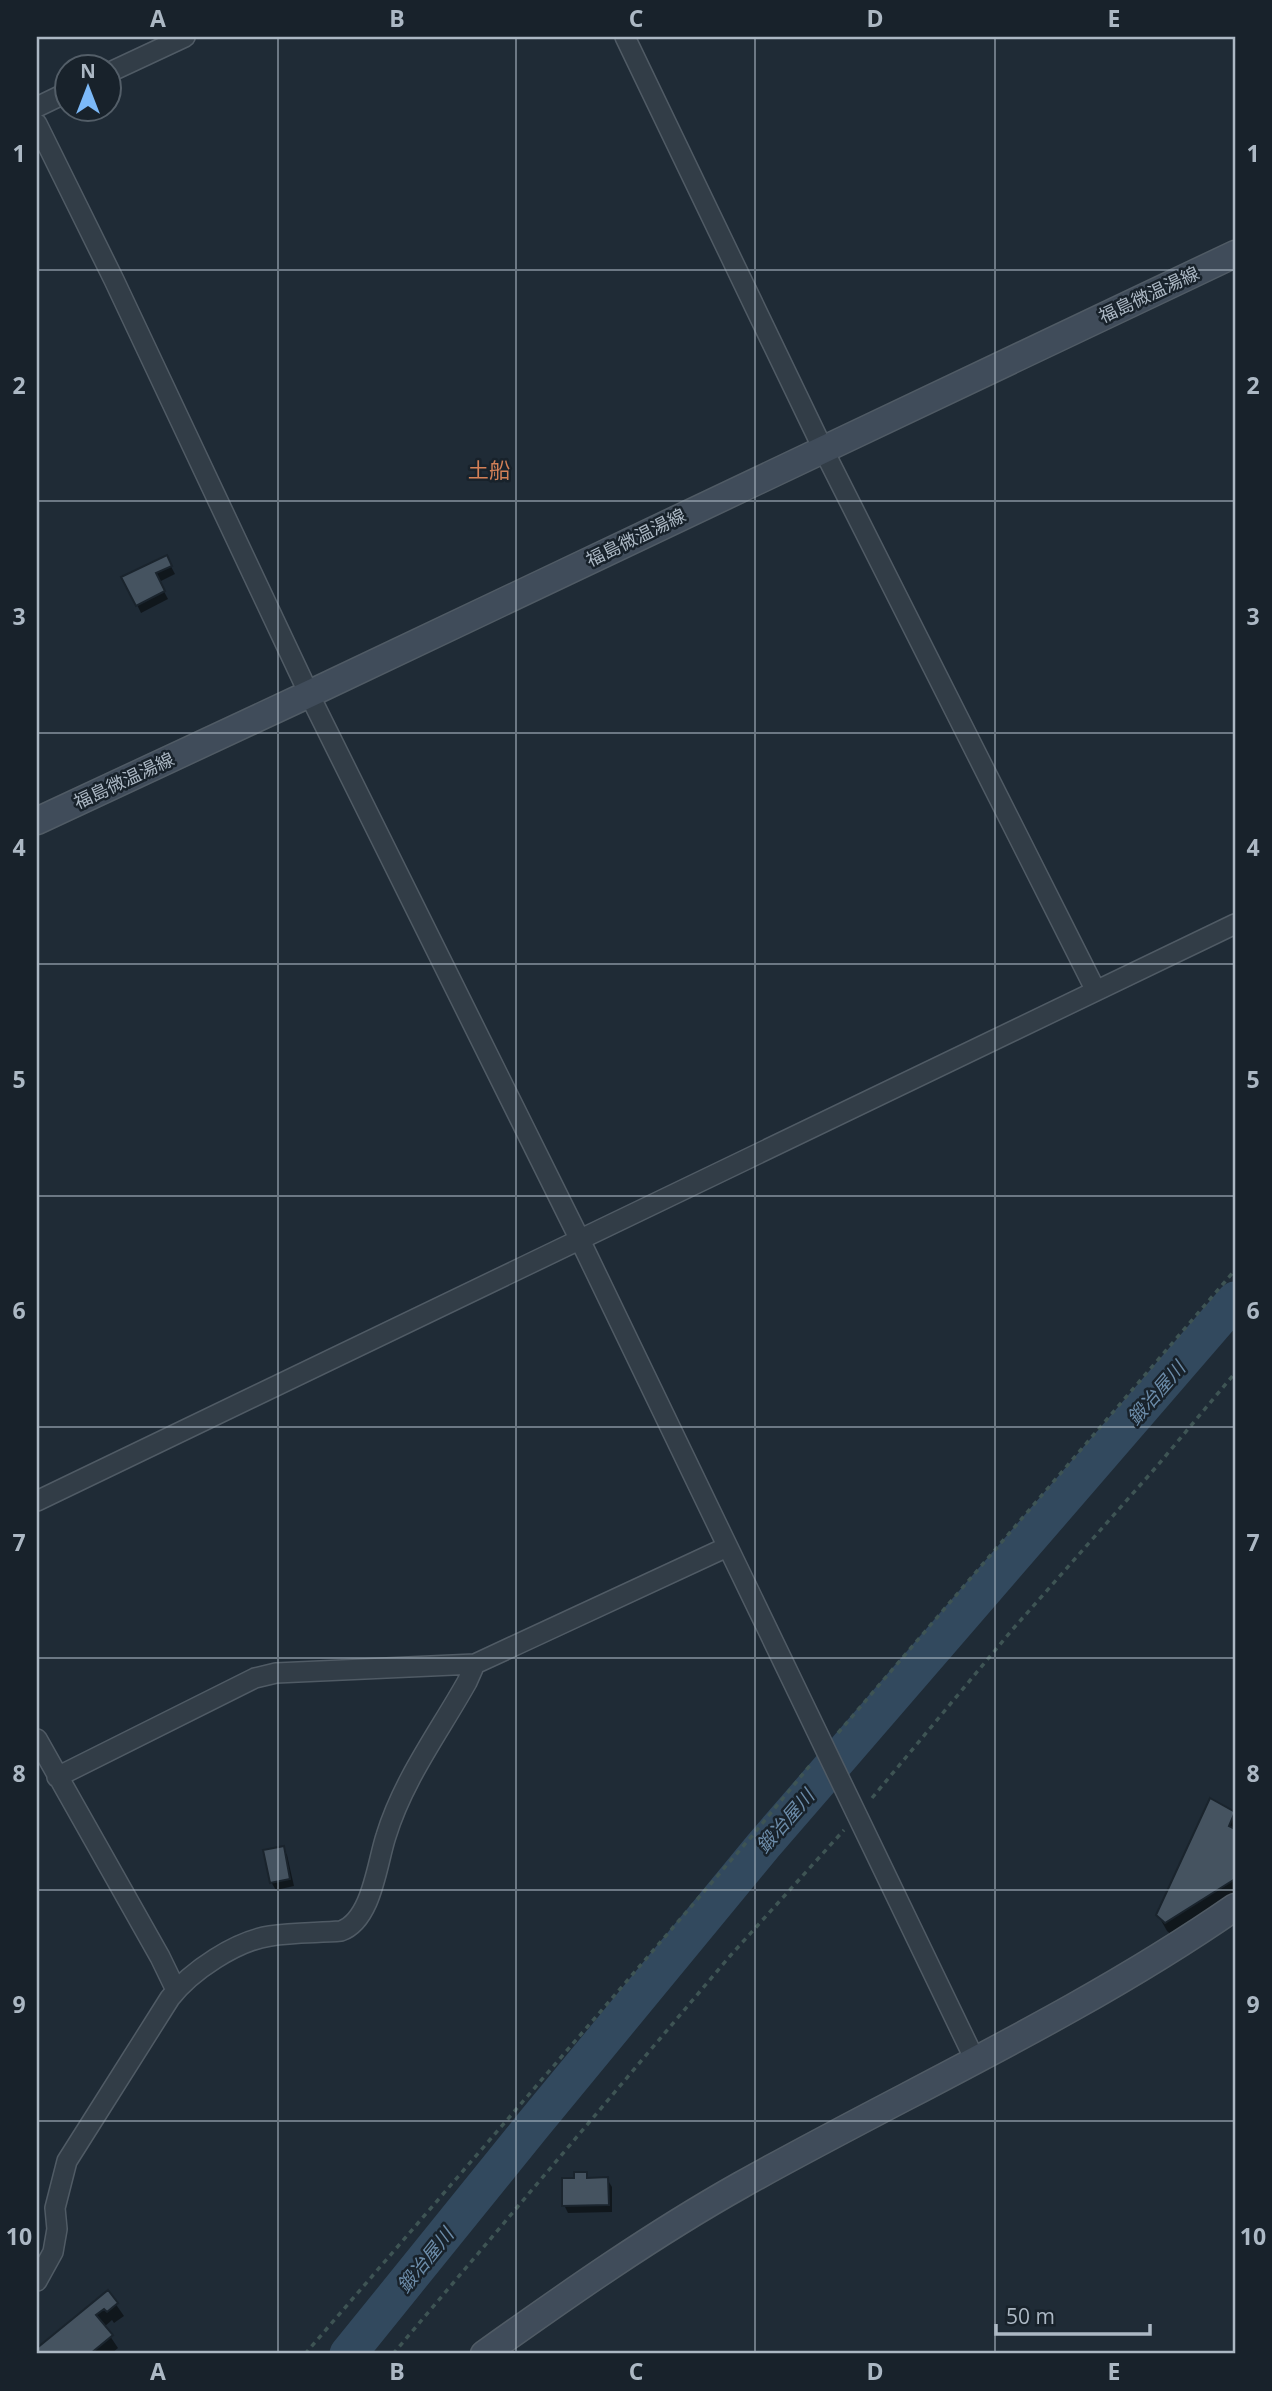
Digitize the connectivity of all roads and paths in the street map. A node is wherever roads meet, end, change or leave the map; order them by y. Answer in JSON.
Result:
{"nodes":[{"id":1,"x":185,"y":37,"type":"edge"},
{"id":2,"x":625,"y":37,"type":"edge"},
{"id":3,"x":122,"y":66,"type":"edge"},
{"id":4,"x":37,"y":124,"type":"edge"},
{"id":5,"x":1235,"y":254,"type":"edge"},
{"id":6,"x":822,"y":449,"type":"junction"},
{"id":7,"x":309,"y":694,"type":"junction"},
{"id":8,"x":37,"y":821,"type":"edge"},
{"id":9,"x":1235,"y":924,"type":"edge"},
{"id":10,"x":1096,"y":991,"type":"junction"},
{"id":11,"x":580,"y":1240,"type":"junction"},
{"id":12,"x":1235,"y":1270,"type":"edge"},
{"id":13,"x":1235,"y":1373,"type":"edge"},
{"id":14,"x":37,"y":1501,"type":"edge"},
{"id":15,"x":727,"y":1547,"type":"junction"},
{"id":16,"x":475,"y":1664,"type":"junction"},
{"id":17,"x":37,"y":1739,"type":"edge"},
{"id":18,"x":824,"y":1748,"type":"junction"},
{"id":19,"x":57,"y":1777,"type":"junction"},
{"id":20,"x":857,"y":1816,"type":"junction"},
{"id":21,"x":1235,"y":1907,"type":"edge"},
{"id":22,"x":176,"y":1990,"type":"junction"},
{"id":23,"x":975,"y":2060,"type":"junction"},
{"id":24,"x":37,"y":2281,"type":"edge"},
{"id":25,"x":305,"y":2354,"type":"edge"},
{"id":26,"x":393,"y":2354,"type":"edge"},
{"id":27,"x":484,"y":2354,"type":"edge"}],
"edges":[{"from":1,"to":3,"type":"street"},
{"from":2,"to":6,"type":"street"},
{"from":4,"to":7,"type":"street"},
{"from":5,"to":6,"type":"main road","name":"福島微温湯線"},
{"from":6,"to":7,"type":"main road","name":"福島微温湯線"},
{"from":6,"to":10,"type":"street"},
{"from":7,"to":8,"type":"main road","name":"福島微温湯線"},
{"from":7,"to":11,"type":"street"},
{"from":9,"to":10,"type":"street"},
{"from":10,"to":11,"type":"street"},
{"from":11,"to":14,"type":"street"},
{"from":11,"to":15,"type":"street"},
{"from":12,"to":18,"type":"path"},
{"from":13,"to":20,"type":"path"},
{"from":15,"to":16,"type":"street"},
{"from":15,"to":18,"type":"street"},
{"from":16,"to":19,"type":"street"},
{"from":16,"to":22,"type":"street"},
{"from":17,"to":19,"type":"street"},
{"from":18,"to":20,"type":"street"},
{"from":18,"to":25,"type":"path"},
{"from":19,"to":22,"type":"street"},
{"from":20,"to":23,"type":"street"},
{"from":20,"to":26,"type":"path"},
{"from":21,"to":23,"type":"main road"},
{"from":22,"to":24,"type":"street"},
{"from":23,"to":27,"type":"main road"}]}
